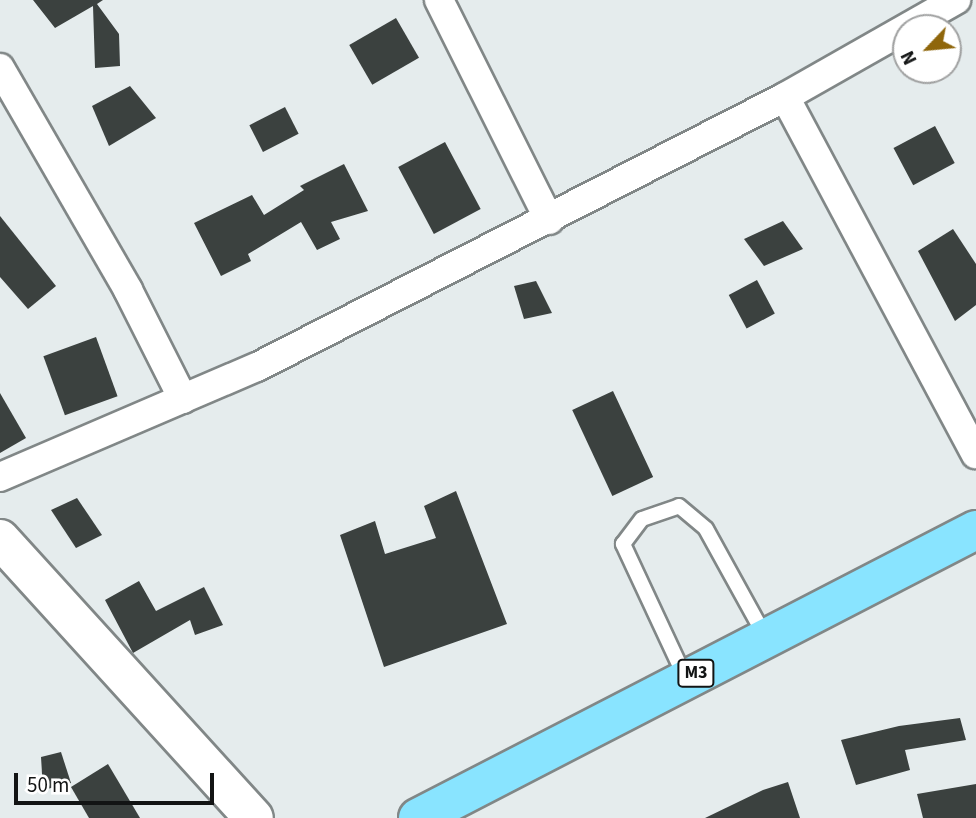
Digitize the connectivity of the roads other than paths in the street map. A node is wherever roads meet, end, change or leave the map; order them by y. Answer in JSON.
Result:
{"nodes":[{"id":1,"x":439,"y":0,"type":"edge"},
{"id":2,"x":957,"y":0,"type":"edge"},
{"id":3,"x":928,"y":6,"type":"edge"},
{"id":4,"x":0,"y":68,"type":"edge"},
{"id":5,"x":785,"y":96,"type":"junction"},
{"id":6,"x":549,"y":220,"type":"junction"},
{"id":7,"x":183,"y":400,"type":"junction"},
{"id":8,"x":976,"y":454,"type":"edge"},
{"id":9,"x":0,"y":477,"type":"edge"},
{"id":10,"x":976,"y":530,"type":"edge"},
{"id":11,"x":0,"y":539,"type":"edge"},
{"id":12,"x":766,"y":637,"type":"junction"},
{"id":13,"x":686,"y":678,"type":"junction"},
{"id":14,"x":438,"y":813,"type":"edge"},
{"id":15,"x":254,"y":818,"type":"edge"}],
"edges":[{"from":1,"to":6,"type":"street"},
{"from":2,"to":3,"type":"street"},
{"from":3,"to":5,"type":"street"},
{"from":4,"to":7,"type":"street"},
{"from":5,"to":6,"type":"street"},
{"from":5,"to":8,"type":"street"},
{"from":6,"to":7,"type":"street"},
{"from":7,"to":9,"type":"street"},
{"from":10,"to":12,"type":"main road","number":"M3"},
{"from":11,"to":15,"type":"street"},
{"from":12,"to":13,"type":"main road","number":"M3"},
{"from":12,"to":13,"type":"lane"},
{"from":13,"to":14,"type":"main road","number":"M3"}]}
